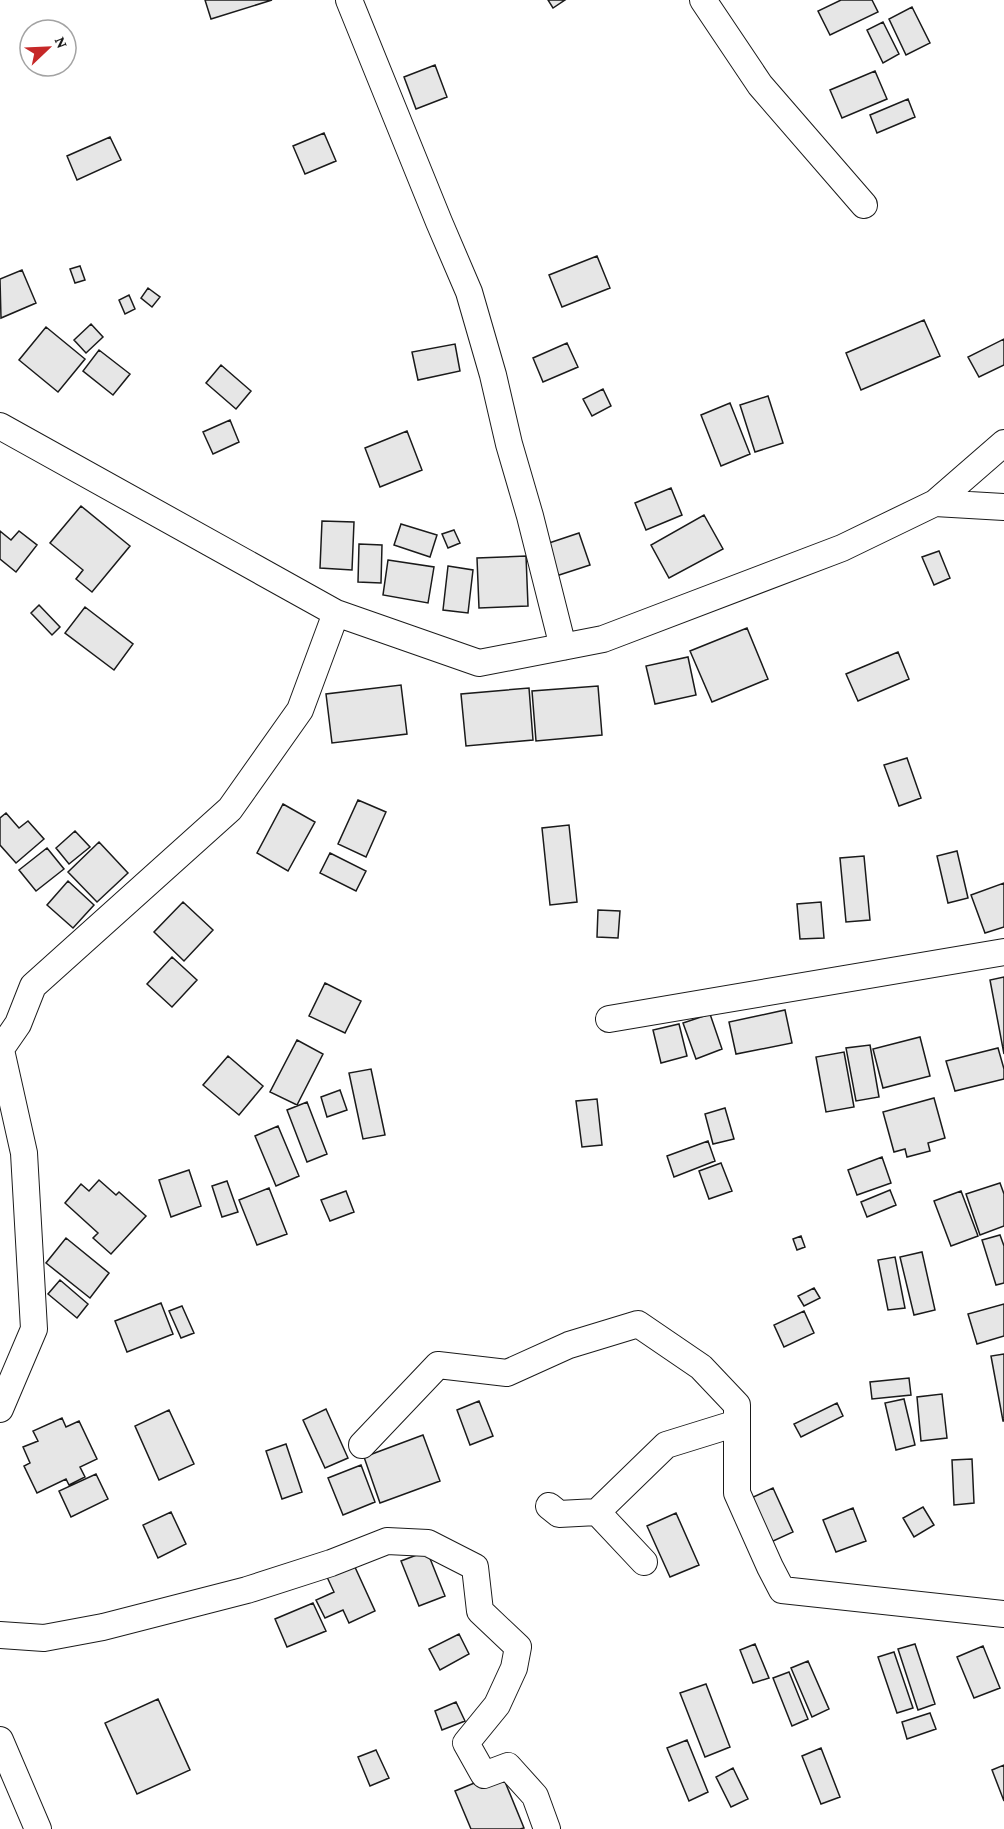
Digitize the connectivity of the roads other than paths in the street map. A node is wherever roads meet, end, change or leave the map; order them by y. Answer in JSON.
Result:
{"nodes":[{"id":1,"x":349,"y":0,"type":"edge"},
{"id":2,"x":703,"y":0,"type":"edge"},
{"id":3,"x":864,"y":205,"type":"dead end"},
{"id":4,"x":0,"y":426,"type":"edge"},
{"id":5,"x":1004,"y":443,"type":"edge"},
{"id":6,"x":935,"y":503,"type":"junction"},
{"id":7,"x":1004,"y":507,"type":"edge"},
{"id":8,"x":336,"y":613,"type":"junction"},
{"id":9,"x":563,"y":647,"type":"junction"},
{"id":10,"x":1004,"y":952,"type":"edge"},
{"id":11,"x":609,"y":1019,"type":"dead end"},
{"id":12,"x":0,"y":1050,"type":"edge"},
{"id":13,"x":0,"y":1409,"type":"edge"},
{"id":14,"x":737,"y":1424,"type":"junction"},
{"id":15,"x":362,"y":1445,"type":"dead end"},
{"id":16,"x":549,"y":1506,"type":"dead end"},
{"id":17,"x":597,"y":1512,"type":"junction"},
{"id":18,"x":644,"y":1562,"type":"dead end"},
{"id":19,"x":1004,"y":1614,"type":"edge"},
{"id":20,"x":0,"y":1635,"type":"edge"},
{"id":21,"x":0,"y":1740,"type":"edge"},
{"id":22,"x":39,"y":1829,"type":"edge"},
{"id":23,"x":547,"y":1829,"type":"edge"}],
"edges":[{"from":1,"to":9,"type":"street"},
{"from":2,"to":3,"type":"street"},
{"from":4,"to":8,"type":"street"},
{"from":5,"to":6,"type":"street"},
{"from":6,"to":7,"type":"street"},
{"from":6,"to":9,"type":"street"},
{"from":8,"to":9,"type":"street"},
{"from":8,"to":12,"type":"street"},
{"from":10,"to":11,"type":"street"},
{"from":12,"to":13,"type":"street"},
{"from":14,"to":15,"type":"street"},
{"from":14,"to":17,"type":"street"},
{"from":14,"to":19,"type":"street"},
{"from":16,"to":17,"type":"street"},
{"from":17,"to":18,"type":"street"},
{"from":20,"to":23,"type":"street"},
{"from":21,"to":22,"type":"street"}]}
